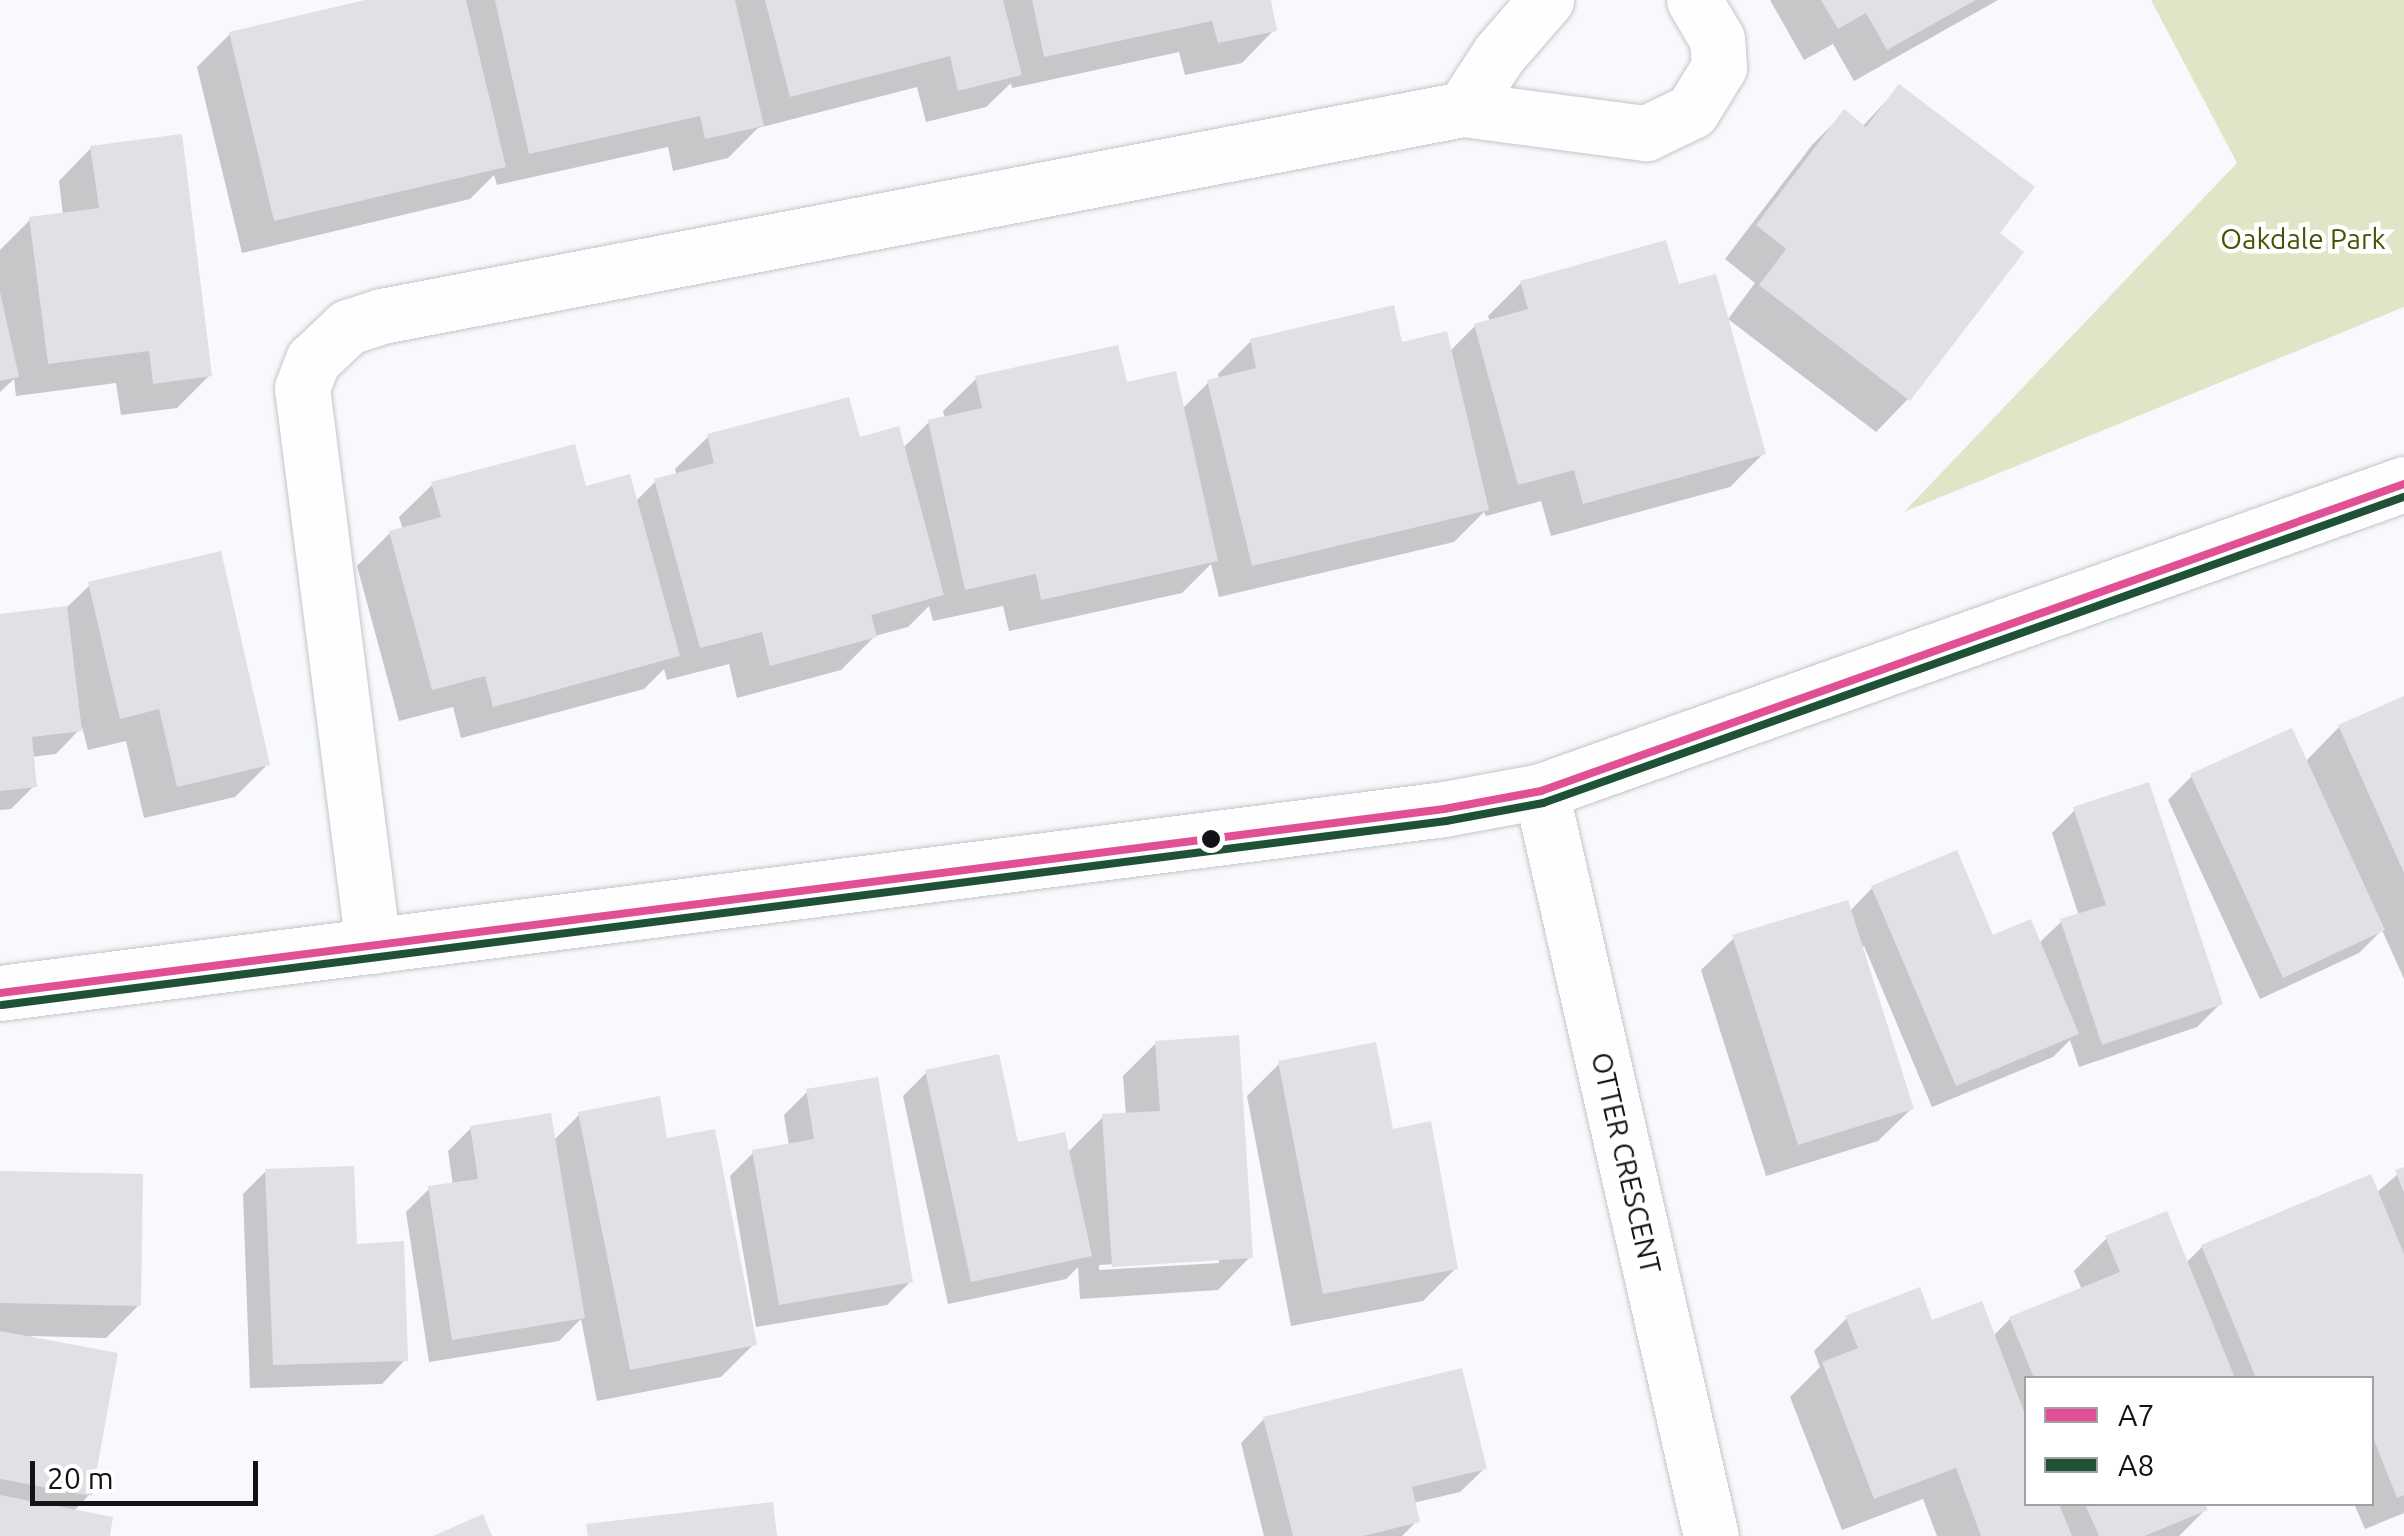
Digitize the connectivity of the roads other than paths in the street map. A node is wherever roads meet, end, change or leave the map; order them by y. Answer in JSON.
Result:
{"nodes":[{"id":1,"x":1546,"y":0,"type":"edge"},
{"id":2,"x":1694,"y":0,"type":"edge"},
{"id":3,"x":1463,"y":109,"type":"junction"},
{"id":4,"x":2404,"y":484,"type":"edge"},
{"id":5,"x":1541,"y":791,"type":"junction"},
{"id":6,"x":373,"y":946,"type":"junction"},
{"id":7,"x":0,"y":992,"type":"edge"},
{"id":8,"x":1710,"y":1536,"type":"edge"}],
"edges":[{"from":1,"to":3,"type":"street"},
{"from":2,"to":3,"type":"street"},
{"from":3,"to":6,"type":"street"},
{"from":4,"to":5,"type":"street"},
{"from":5,"to":6,"type":"street"},
{"from":5,"to":8,"type":"street","name":"OTTER CRESCENT"},
{"from":6,"to":7,"type":"street"}]}
